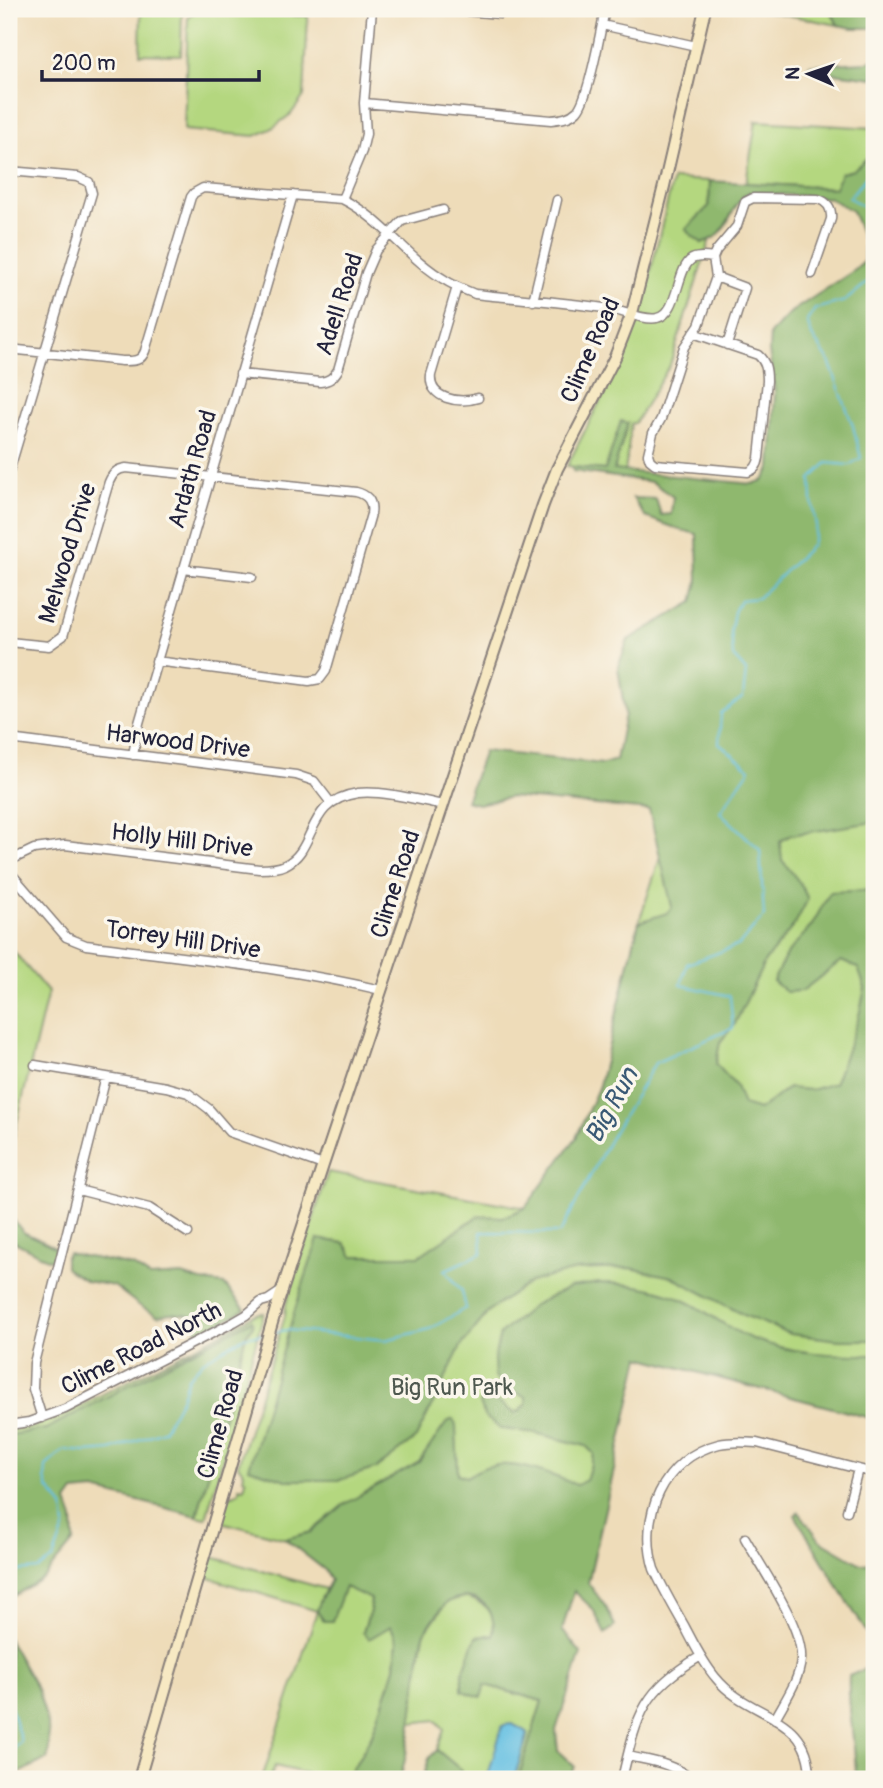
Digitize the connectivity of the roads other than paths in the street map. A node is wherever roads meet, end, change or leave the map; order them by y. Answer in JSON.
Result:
{"nodes":[{"id":1,"x":372,"y":9,"type":"edge"},
{"id":2,"x":439,"y":9,"type":"edge"},
{"id":3,"x":605,"y":9,"type":"edge"},
{"id":4,"x":705,"y":9,"type":"edge"},
{"id":5,"x":500,"y":15,"type":"dead end"},
{"id":6,"x":602,"y":25,"type":"junction"},
{"id":7,"x":696,"y":46,"type":"junction"},
{"id":8,"x":364,"y":103,"type":"junction"},
{"id":9,"x":9,"y":171,"type":"edge"},
{"id":10,"x":293,"y":195,"type":"junction"},
{"id":11,"x":341,"y":200,"type":"junction"},
{"id":12,"x":557,"y":200,"type":"dead end"},
{"id":13,"x":443,"y":210,"type":"dead end"},
{"id":14,"x":390,"y":235,"type":"junction"},
{"id":15,"x":713,"y":258,"type":"junction"},
{"id":16,"x":812,"y":274,"type":"dead end"},
{"id":17,"x":716,"y":277,"type":"junction"},
{"id":18,"x":457,"y":287,"type":"junction"},
{"id":19,"x":533,"y":301,"type":"junction"},
{"id":20,"x":632,"y":313,"type":"junction"},
{"id":21,"x":693,"y":333,"type":"junction"},
{"id":22,"x":727,"y":345,"type":"junction"},
{"id":23,"x":9,"y":349,"type":"edge"},
{"id":24,"x":44,"y":354,"type":"junction"},
{"id":25,"x":240,"y":374,"type":"junction"},
{"id":26,"x":478,"y":398,"type":"dead end"},
{"id":27,"x":11,"y":456,"type":"edge"},
{"id":28,"x":9,"y":472,"type":"edge"},
{"id":29,"x":210,"y":477,"type":"junction"},
{"id":30,"x":183,"y":569,"type":"junction"},
{"id":31,"x":252,"y":577,"type":"dead end"},
{"id":32,"x":9,"y":642,"type":"edge"},
{"id":33,"x":156,"y":662,"type":"junction"},
{"id":34,"x":9,"y":739,"type":"edge"},
{"id":35,"x":133,"y":755,"type":"junction"},
{"id":36,"x":331,"y":803,"type":"junction"},
{"id":37,"x":443,"y":804,"type":"junction"},
{"id":38,"x":9,"y":861,"type":"edge"},
{"id":39,"x":9,"y":871,"type":"edge"},
{"id":40,"x":381,"y":990,"type":"junction"},
{"id":41,"x":35,"y":1065,"type":"dead end"},
{"id":42,"x":106,"y":1077,"type":"junction"},
{"id":43,"x":323,"y":1165,"type":"junction"},
{"id":44,"x":78,"y":1190,"type":"junction"},
{"id":45,"x":188,"y":1233,"type":"dead end"},
{"id":46,"x":283,"y":1290,"type":"junction"},
{"id":47,"x":42,"y":1418,"type":"junction"},
{"id":48,"x":9,"y":1425,"type":"edge"},
{"id":49,"x":858,"y":1469,"type":"junction"},
{"id":50,"x":874,"y":1473,"type":"edge"},
{"id":51,"x":847,"y":1511,"type":"dead end"},
{"id":52,"x":745,"y":1538,"type":"dead end"},
{"id":53,"x":701,"y":1656,"type":"junction"},
{"id":54,"x":775,"y":1719,"type":"junction"},
{"id":55,"x":628,"y":1756,"type":"junction"},
{"id":56,"x":139,"y":1779,"type":"edge"},
{"id":57,"x":622,"y":1779,"type":"edge"},
{"id":58,"x":691,"y":1779,"type":"edge"},
{"id":59,"x":810,"y":1779,"type":"edge"}],
"edges":[{"from":1,"to":8,"type":"street"},
{"from":2,"to":5,"type":"street"},
{"from":3,"to":6,"type":"street"},
{"from":4,"to":7,"type":"main road","name":"Clime Road"},
{"from":6,"to":7,"type":"street"},
{"from":6,"to":8,"type":"street"},
{"from":7,"to":20,"type":"main road","name":"Clime Road"},
{"from":8,"to":11,"type":"street"},
{"from":9,"to":24,"type":"street"},
{"from":10,"to":11,"type":"street"},
{"from":10,"to":24,"type":"street"},
{"from":10,"to":25,"type":"street","name":"Ardath Road"},
{"from":11,"to":14,"type":"street"},
{"from":12,"to":19,"type":"street"},
{"from":13,"to":14,"type":"street"},
{"from":14,"to":18,"type":"street"},
{"from":14,"to":25,"type":"street","name":"Adell Road"},
{"from":15,"to":16,"type":"street"},
{"from":15,"to":17,"type":"street"},
{"from":15,"to":20,"type":"street"},
{"from":17,"to":21,"type":"street"},
{"from":17,"to":22,"type":"street"},
{"from":18,"to":19,"type":"street"},
{"from":18,"to":26,"type":"street"},
{"from":19,"to":20,"type":"street"},
{"from":20,"to":37,"type":"main road","name":"Clime Road"},
{"from":21,"to":22,"type":"street"},
{"from":21,"to":22,"type":"street"},
{"from":23,"to":24,"type":"street"},
{"from":24,"to":27,"type":"street"},
{"from":25,"to":29,"type":"street","name":"Ardath Road"},
{"from":27,"to":28,"type":"street"},
{"from":29,"to":30,"type":"street","name":"Ardath Road"},
{"from":29,"to":32,"type":"street","name":"Melwood Drive"},
{"from":29,"to":33,"type":"street","name":"Melwood Drive"},
{"from":30,"to":31,"type":"street"},
{"from":30,"to":33,"type":"street","name":"Ardath Road"},
{"from":33,"to":35,"type":"street","name":"Ardath Road"},
{"from":34,"to":35,"type":"street","name":"Harwood Drive"},
{"from":35,"to":36,"type":"street","name":"Harwood Drive"},
{"from":36,"to":37,"type":"street"},
{"from":36,"to":38,"type":"street","name":"Holly Hill Drive"},
{"from":37,"to":40,"type":"main road","name":"Clime Road"},
{"from":39,"to":40,"type":"street","name":"Torrey Hill Drive"},
{"from":40,"to":43,"type":"main road","name":"Clime Road"},
{"from":41,"to":42,"type":"street"},
{"from":42,"to":43,"type":"street"},
{"from":42,"to":44,"type":"street"},
{"from":43,"to":46,"type":"main road","name":"Clime Road"},
{"from":44,"to":45,"type":"street"},
{"from":44,"to":47,"type":"street"},
{"from":46,"to":47,"type":"street","name":"Clime Road North"},
{"from":46,"to":56,"type":"main road","name":"Clime Road"},
{"from":47,"to":48,"type":"street","name":"Clime Road North"},
{"from":49,"to":50,"type":"street"},
{"from":49,"to":51,"type":"street"},
{"from":49,"to":53,"type":"street"},
{"from":52,"to":54,"type":"street"},
{"from":53,"to":54,"type":"street"},
{"from":53,"to":55,"type":"street"},
{"from":54,"to":59,"type":"street"},
{"from":55,"to":57,"type":"street"},
{"from":55,"to":58,"type":"street"}]}
